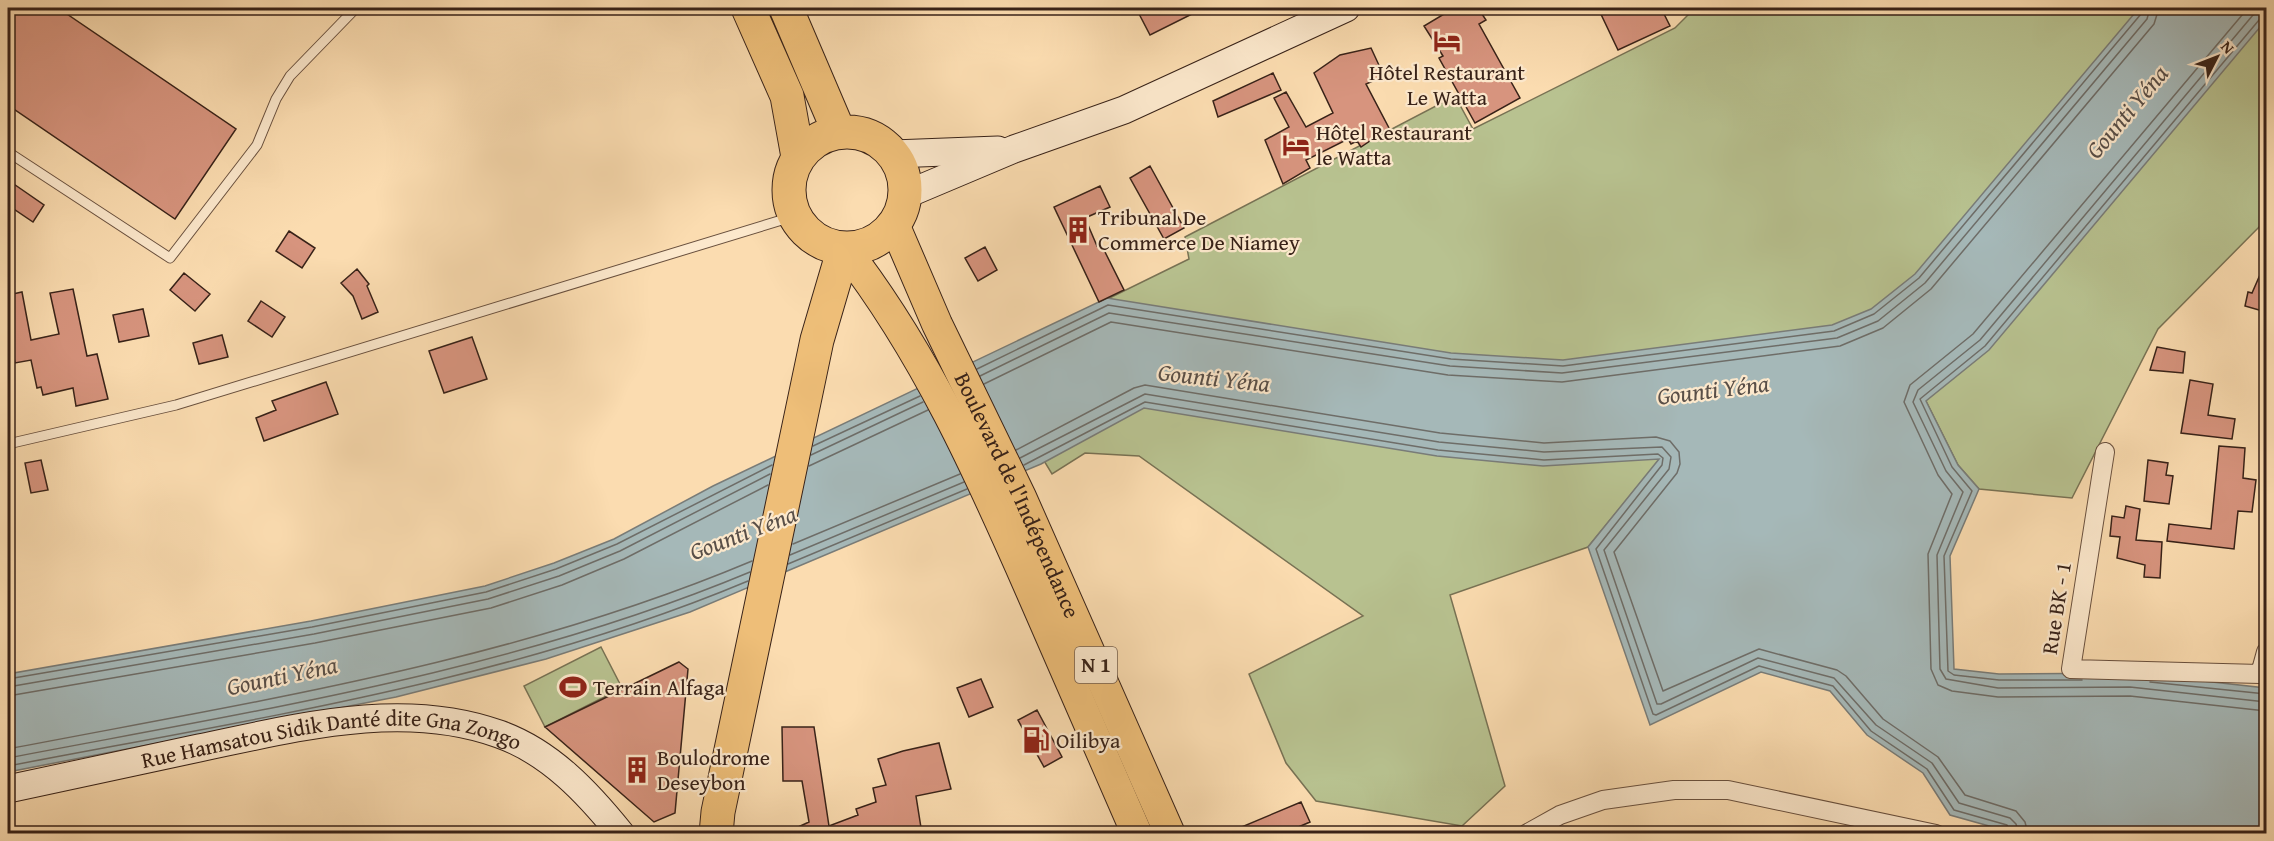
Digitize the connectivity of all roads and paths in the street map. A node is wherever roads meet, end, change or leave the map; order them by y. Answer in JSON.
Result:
{"nodes":[{"id":1,"x":356,"y":8,"type":"edge"},
{"id":2,"x":748,"y":8,"type":"edge"},
{"id":3,"x":786,"y":8,"type":"edge"},
{"id":4,"x":1346,"y":8,"type":"edge"},
{"id":5,"x":839,"y":132,"type":"junction"},
{"id":6,"x":1014,"y":149,"type":"junction"},
{"id":7,"x":8,"y":152,"type":"edge"},
{"id":8,"x":893,"y":154,"type":"junction"},
{"id":9,"x":798,"y":157,"type":"junction"},
{"id":10,"x":900,"y":210,"type":"junction"},
{"id":11,"x":818,"y":234,"type":"junction"},
{"id":12,"x":8,"y":444,"type":"edge"},
{"id":13,"x":2105,"y":452,"type":"dead end"},
{"id":14,"x":1008,"y":502,"type":"junction"},
{"id":15,"x":2266,"y":652,"type":"edge"},
{"id":16,"x":8,"y":789,"type":"edge"},
{"id":17,"x":714,"y":826,"type":"edge"},
{"id":18,"x":621,"y":834,"type":"edge"},
{"id":19,"x":1137,"y":834,"type":"edge"},
{"id":20,"x":1170,"y":834,"type":"edge"},
{"id":21,"x":1526,"y":834,"type":"edge"},
{"id":22,"x":1936,"y":834,"type":"edge"}],
"edges":[{"from":1,"to":7,"type":"lane"},
{"from":2,"to":9,"type":"highway"},
{"from":3,"to":5,"type":"highway"},
{"from":4,"to":6,"type":"street"},
{"from":5,"to":8,"type":"highway"},
{"from":5,"to":9,"type":"highway"},
{"from":6,"to":8,"type":"street"},
{"from":6,"to":10,"type":"street"},
{"from":8,"to":10,"type":"highway"},
{"from":9,"to":11,"type":"highway"},
{"from":10,"to":11,"type":"highway"},
{"from":10,"to":14,"type":"main road","name":"Boulevard de l'Indépendance"},
{"from":11,"to":12,"type":"lane"},
{"from":11,"to":14,"type":"main road","name":"Boulevard de l'Indépendance"},
{"from":11,"to":17,"type":"highway"},
{"from":13,"to":15,"type":"street","name":"Rue BK - 1"},
{"from":14,"to":19,"type":"main road","name":"Boulevard de l'Indépendance","number":"N 1"},
{"from":14,"to":20,"type":"main road","name":"Boulevard de l'Indépendance","number":"N 1"},
{"from":16,"to":18,"type":"street","name":"Rue Hamsatou Sidik Danté dite Gna Zongo"},
{"from":21,"to":22,"type":"street"}]}
